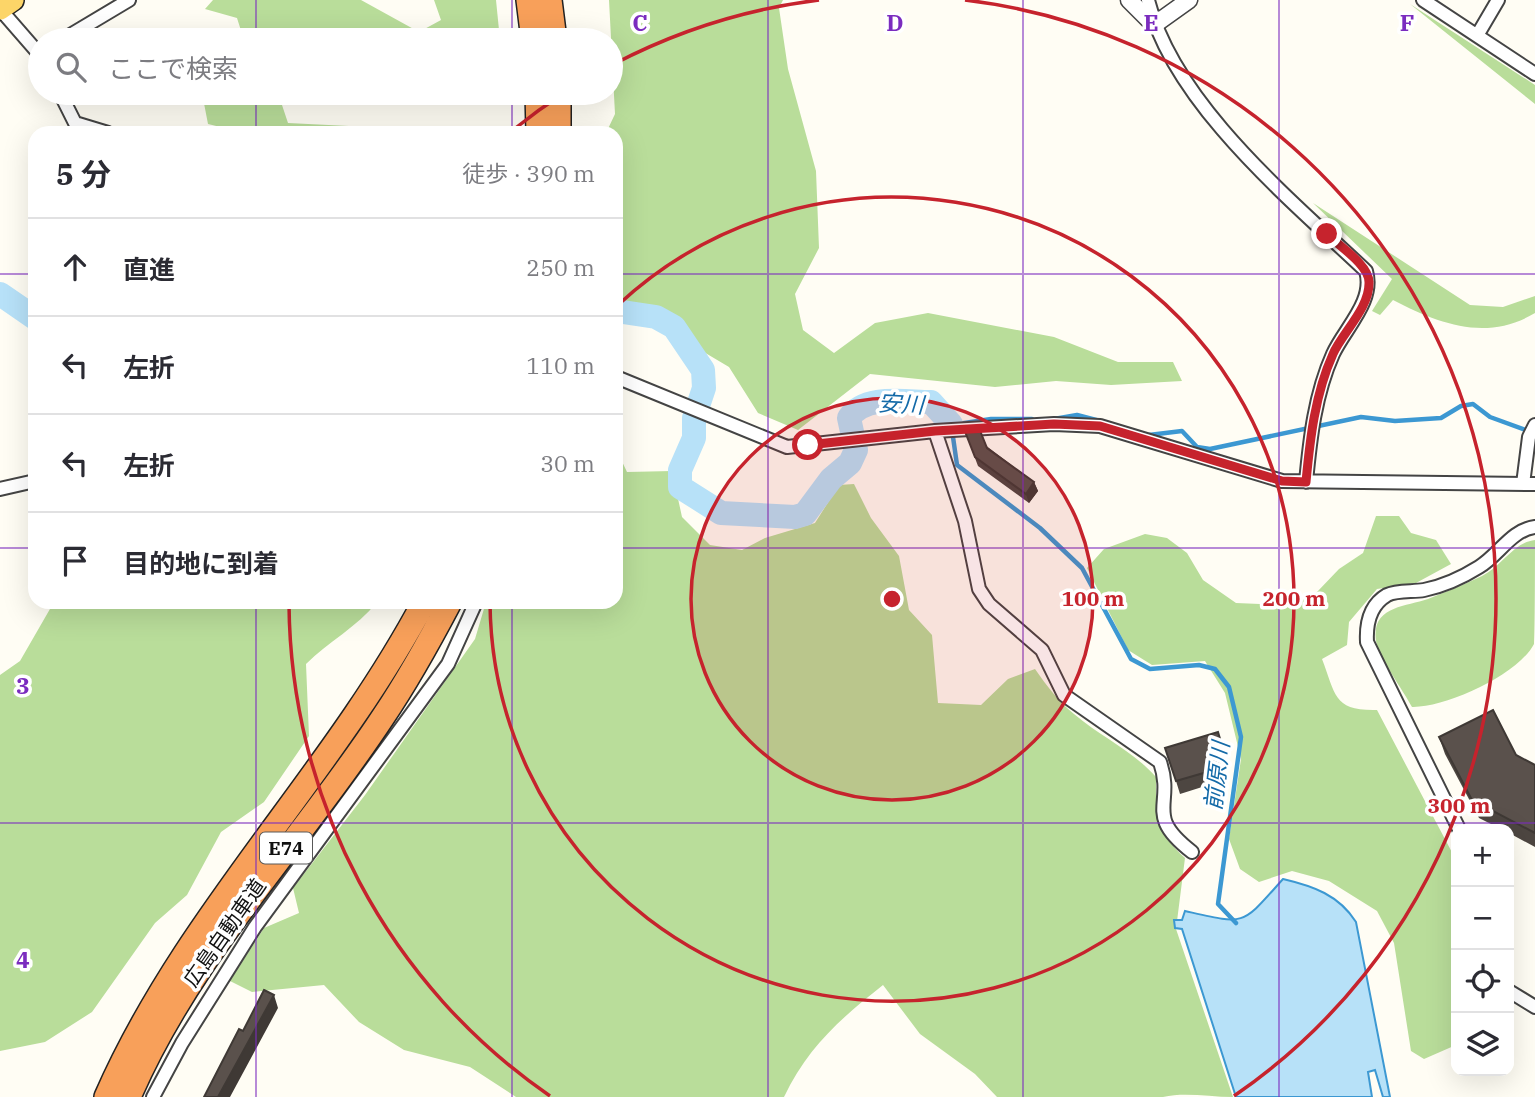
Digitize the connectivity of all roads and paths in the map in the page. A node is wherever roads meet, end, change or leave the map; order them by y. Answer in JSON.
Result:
{"nodes":[{"id":1,"x":13,"y":0,"type":"edge"},
{"id":2,"x":130,"y":0,"type":"edge"},
{"id":3,"x":528,"y":0,"type":"edge"},
{"id":4,"x":550,"y":0,"type":"edge"},
{"id":5,"x":1129,"y":0,"type":"edge"},
{"id":6,"x":1148,"y":0,"type":"edge"},
{"id":7,"x":1189,"y":0,"type":"edge"},
{"id":8,"x":1423,"y":0,"type":"edge"},
{"id":9,"x":1498,"y":0,"type":"edge"},
{"id":10,"x":0,"y":9,"type":"edge"},
{"id":11,"x":1154,"y":25,"type":"junction"},
{"id":12,"x":82,"y":28,"type":"edge"},
{"id":13,"x":532,"y":28,"type":"edge"},
{"id":14,"x":554,"y":28,"type":"edge"},
{"id":15,"x":1478,"y":34,"type":"junction"},
{"id":16,"x":28,"y":40,"type":"edge"},
{"id":17,"x":1535,"y":74,"type":"edge"},
{"id":18,"x":66,"y":105,"type":"edge"},
{"id":19,"x":537,"y":105,"type":"edge"},
{"id":20,"x":559,"y":105,"type":"edge"},
{"id":21,"x":87,"y":126,"type":"edge"},
{"id":22,"x":538,"y":126,"type":"edge"},
{"id":23,"x":559,"y":126,"type":"edge"},
{"id":24,"x":623,"y":380,"type":"edge"},
{"id":25,"x":1532,"y":430,"type":"edge"},
{"id":26,"x":935,"y":431,"type":"junction"},
{"id":27,"x":1306,"y":482,"type":"junction"},
{"id":28,"x":28,"y":483,"type":"edge"},
{"id":29,"x":1529,"y":484,"type":"edge"},
{"id":30,"x":0,"y":489,"type":"edge"},
{"id":31,"x":1535,"y":527,"type":"edge"},
{"id":32,"x":420,"y":609,"type":"edge"},
{"id":33,"x":446,"y":609,"type":"edge"},
{"id":34,"x":473,"y":609,"type":"edge"},
{"id":35,"x":1457,"y":824,"type":"edge"},
{"id":36,"x":1192,"y":852,"type":"dead end"},
{"id":37,"x":1514,"y":994,"type":"edge"},
{"id":38,"x":1535,"y":1007,"type":"edge"},
{"id":39,"x":106,"y":1097,"type":"edge"},
{"id":40,"x":129,"y":1097,"type":"edge"},
{"id":41,"x":153,"y":1097,"type":"edge"}],
"edges":[{"from":1,"to":10,"type":"main road"},
{"from":2,"to":12,"type":"street"},
{"from":3,"to":13,"type":"highway"},
{"from":4,"to":14,"type":"highway"},
{"from":5,"to":11,"type":"street"},
{"from":6,"to":11,"type":"street"},
{"from":7,"to":11,"type":"street"},
{"from":8,"to":15,"type":"street"},
{"from":9,"to":15,"type":"street"},
{"from":10,"to":16,"type":"street"},
{"from":11,"to":27,"type":"street"},
{"from":15,"to":17,"type":"street"},
{"from":18,"to":21,"type":"street"},
{"from":19,"to":22,"type":"highway"},
{"from":20,"to":23,"type":"highway"},
{"from":24,"to":26,"type":"street"},
{"from":25,"to":29,"type":"street"},
{"from":26,"to":27,"type":"street"},
{"from":26,"to":36,"type":"street"},
{"from":27,"to":29,"type":"street"},
{"from":28,"to":30,"type":"street"},
{"from":31,"to":35,"type":"street"},
{"from":32,"to":39,"type":"highway","name":"広島自動車道","number":"E74"},
{"from":33,"to":40,"type":"highway","name":"広島自動車道","number":"E74"},
{"from":34,"to":41,"type":"street"},
{"from":37,"to":38,"type":"street"}]}
